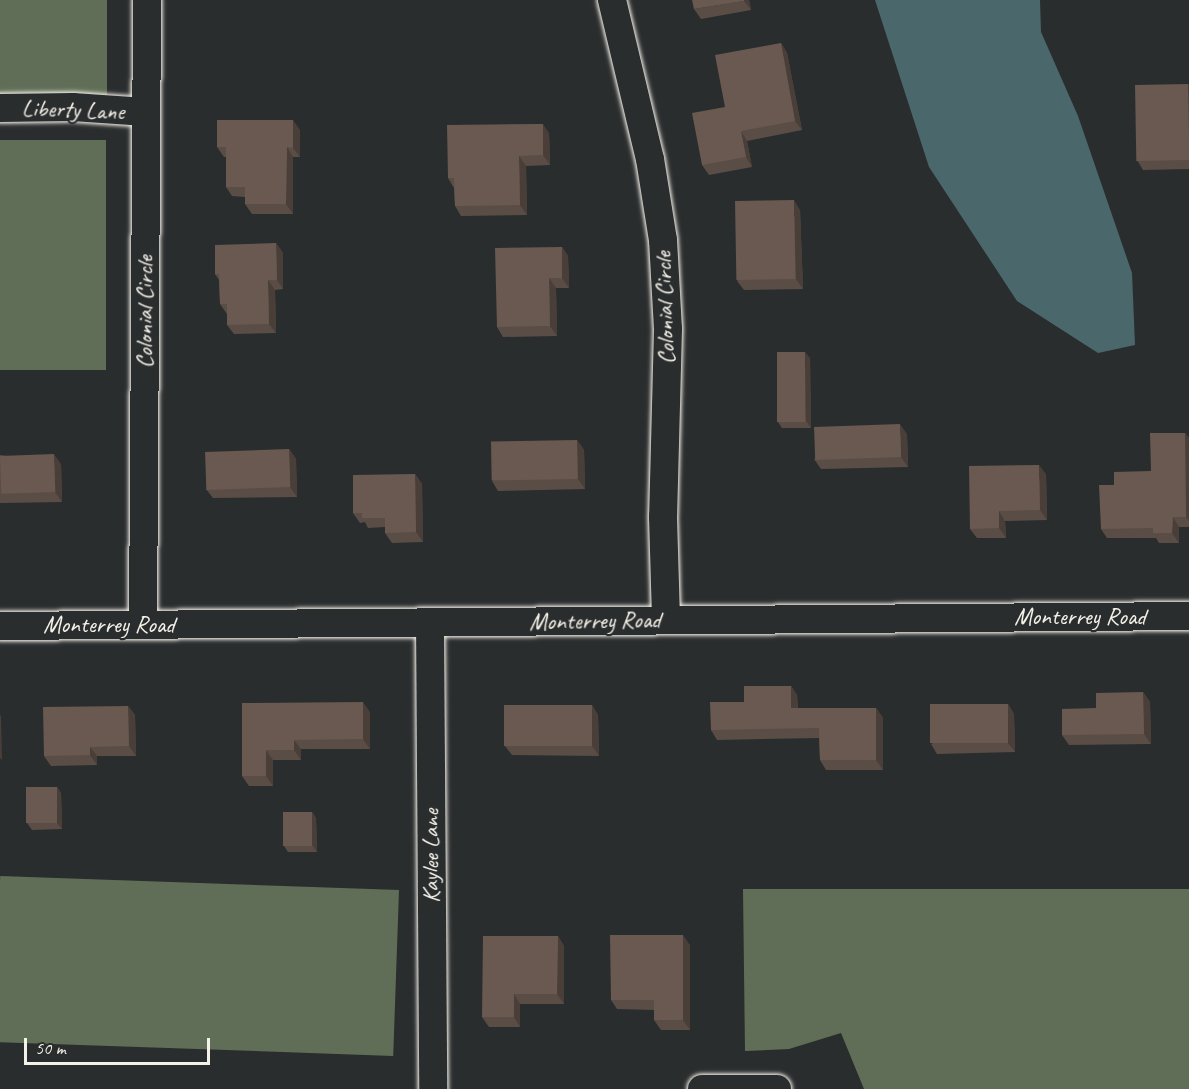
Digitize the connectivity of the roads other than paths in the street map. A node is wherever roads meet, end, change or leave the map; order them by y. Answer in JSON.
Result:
{"nodes":[{"id":1,"x":147,"y":0,"type":"edge"},
{"id":2,"x":612,"y":0,"type":"edge"},
{"id":3,"x":0,"y":108,"type":"edge"},
{"id":4,"x":146,"y":112,"type":"junction"},
{"id":5,"x":1189,"y":616,"type":"edge"},
{"id":6,"x":666,"y":620,"type":"junction"},
{"id":7,"x":430,"y":623,"type":"junction"},
{"id":8,"x":143,"y":625,"type":"junction"},
{"id":9,"x":0,"y":626,"type":"edge"},
{"id":10,"x":433,"y":1089,"type":"edge"},
{"id":11,"x":702,"y":1089,"type":"edge"},
{"id":12,"x":777,"y":1089,"type":"edge"}],
"edges":[{"from":1,"to":4,"type":"street","name":"Colonial Circle"},
{"from":2,"to":6,"type":"street","name":"Colonial Circle"},
{"from":3,"to":4,"type":"street","name":"Liberty Lane"},
{"from":4,"to":8,"type":"street","name":"Colonial Circle"},
{"from":5,"to":6,"type":"street","name":"Monterrey Road"},
{"from":6,"to":7,"type":"street","name":"Monterrey Road"},
{"from":7,"to":8,"type":"street","name":"Monterrey Road"},
{"from":7,"to":10,"type":"street","name":"Kaylee Lane"},
{"from":8,"to":9,"type":"street","name":"Monterrey Road"},
{"from":11,"to":12,"type":"street"}]}
